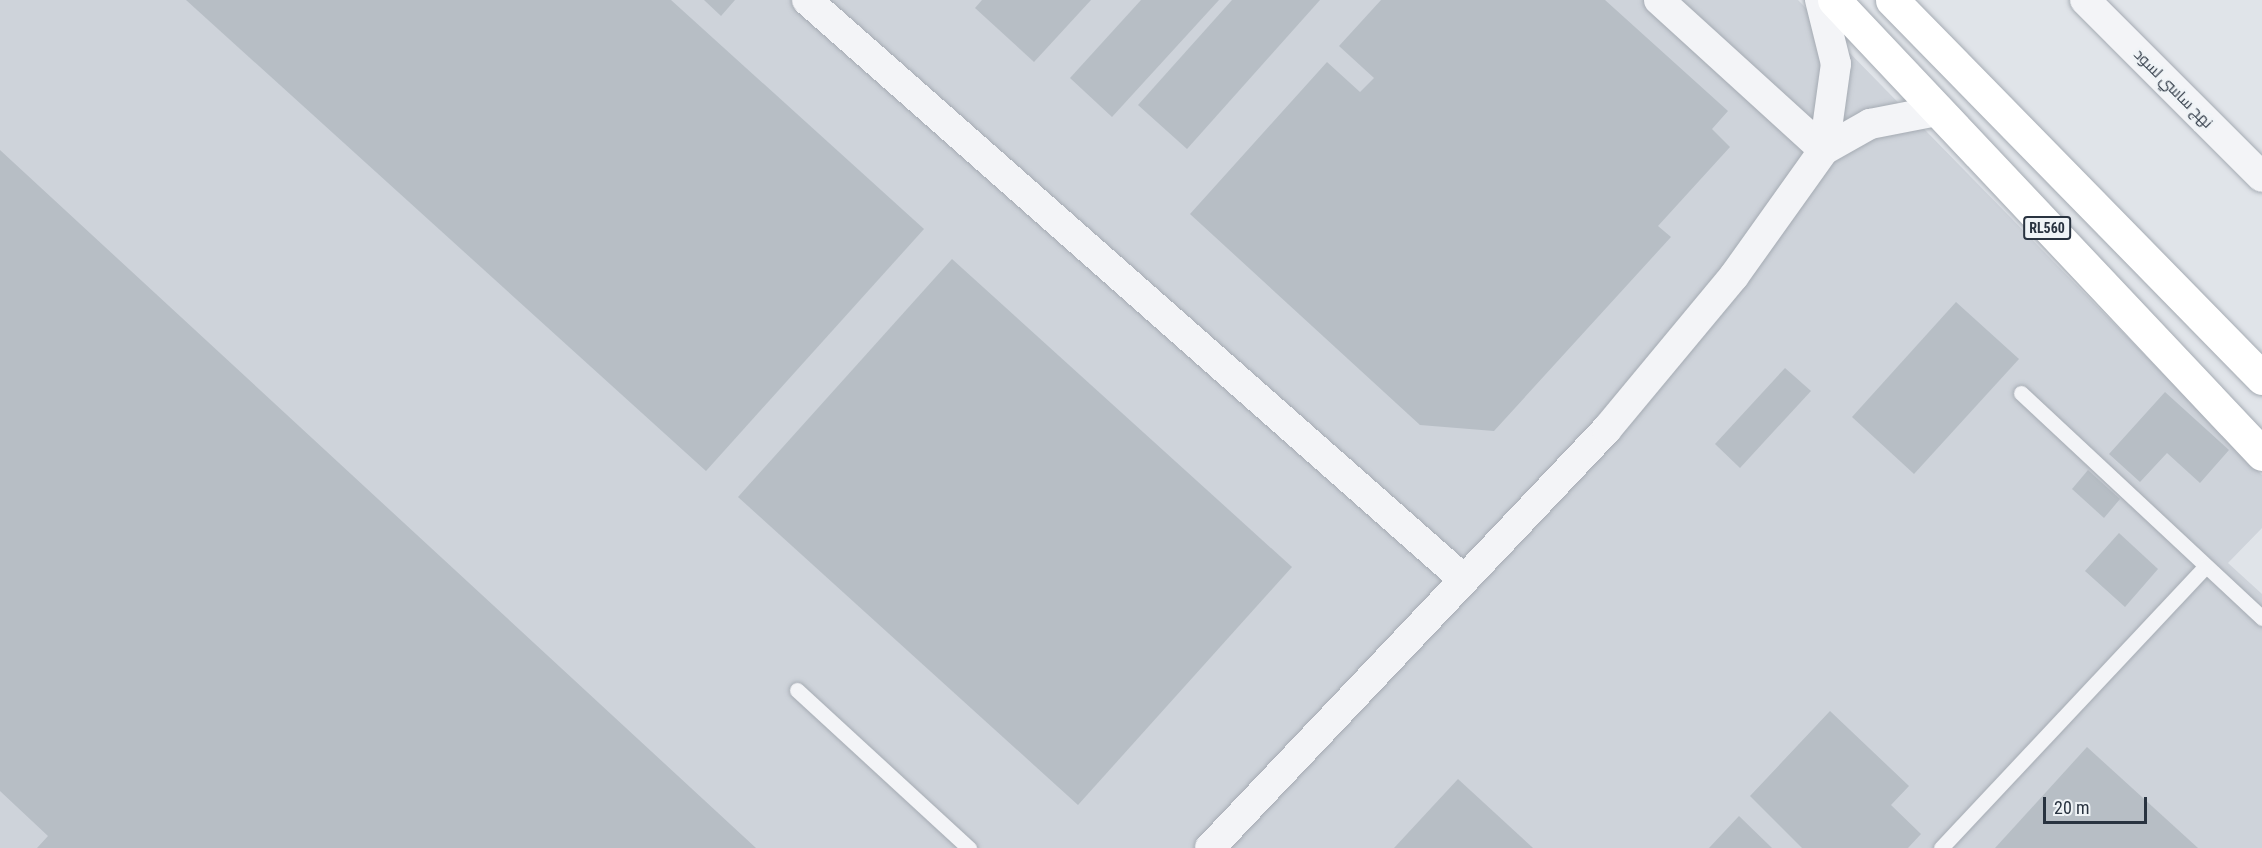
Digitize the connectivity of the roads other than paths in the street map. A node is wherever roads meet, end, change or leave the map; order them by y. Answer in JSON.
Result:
{"nodes":[{"id":1,"x":807,"y":0,"type":"edge"},
{"id":2,"x":1659,"y":0,"type":"edge"},
{"id":3,"x":1820,"y":0,"type":"edge"},
{"id":4,"x":1834,"y":0,"type":"edge"},
{"id":5,"x":1892,"y":0,"type":"edge"},
{"id":6,"x":2085,"y":0,"type":"edge"},
{"id":7,"x":1936,"y":111,"type":"junction"},
{"id":8,"x":1824,"y":150,"type":"junction"},
{"id":9,"x":2262,"y":177,"type":"edge"},
{"id":10,"x":2262,"y":378,"type":"edge"},
{"id":11,"x":2021,"y":393,"type":"dead end"},
{"id":12,"x":2262,"y":454,"type":"edge"},
{"id":13,"x":2205,"y":567,"type":"junction"},
{"id":14,"x":1461,"y":577,"type":"junction"},
{"id":15,"x":2262,"y":618,"type":"edge"},
{"id":16,"x":797,"y":690,"type":"dead end"},
{"id":17,"x":969,"y":848,"type":"edge"},
{"id":18,"x":1210,"y":848,"type":"edge"},
{"id":19,"x":1941,"y":848,"type":"edge"}],
"edges":[{"from":1,"to":14,"type":"street"},
{"from":2,"to":8,"type":"street"},
{"from":3,"to":8,"type":"street"},
{"from":4,"to":7,"type":"highway","number":"RL560"},
{"from":5,"to":10,"type":"highway"},
{"from":6,"to":9,"type":"street","name":"نهج ساسي لسود"},
{"from":7,"to":8,"type":"street"},
{"from":7,"to":12,"type":"highway","number":"RL560"},
{"from":8,"to":14,"type":"street"},
{"from":11,"to":13,"type":"lane"},
{"from":13,"to":15,"type":"lane"},
{"from":13,"to":19,"type":"lane"},
{"from":14,"to":18,"type":"street"},
{"from":16,"to":17,"type":"lane"}]}
